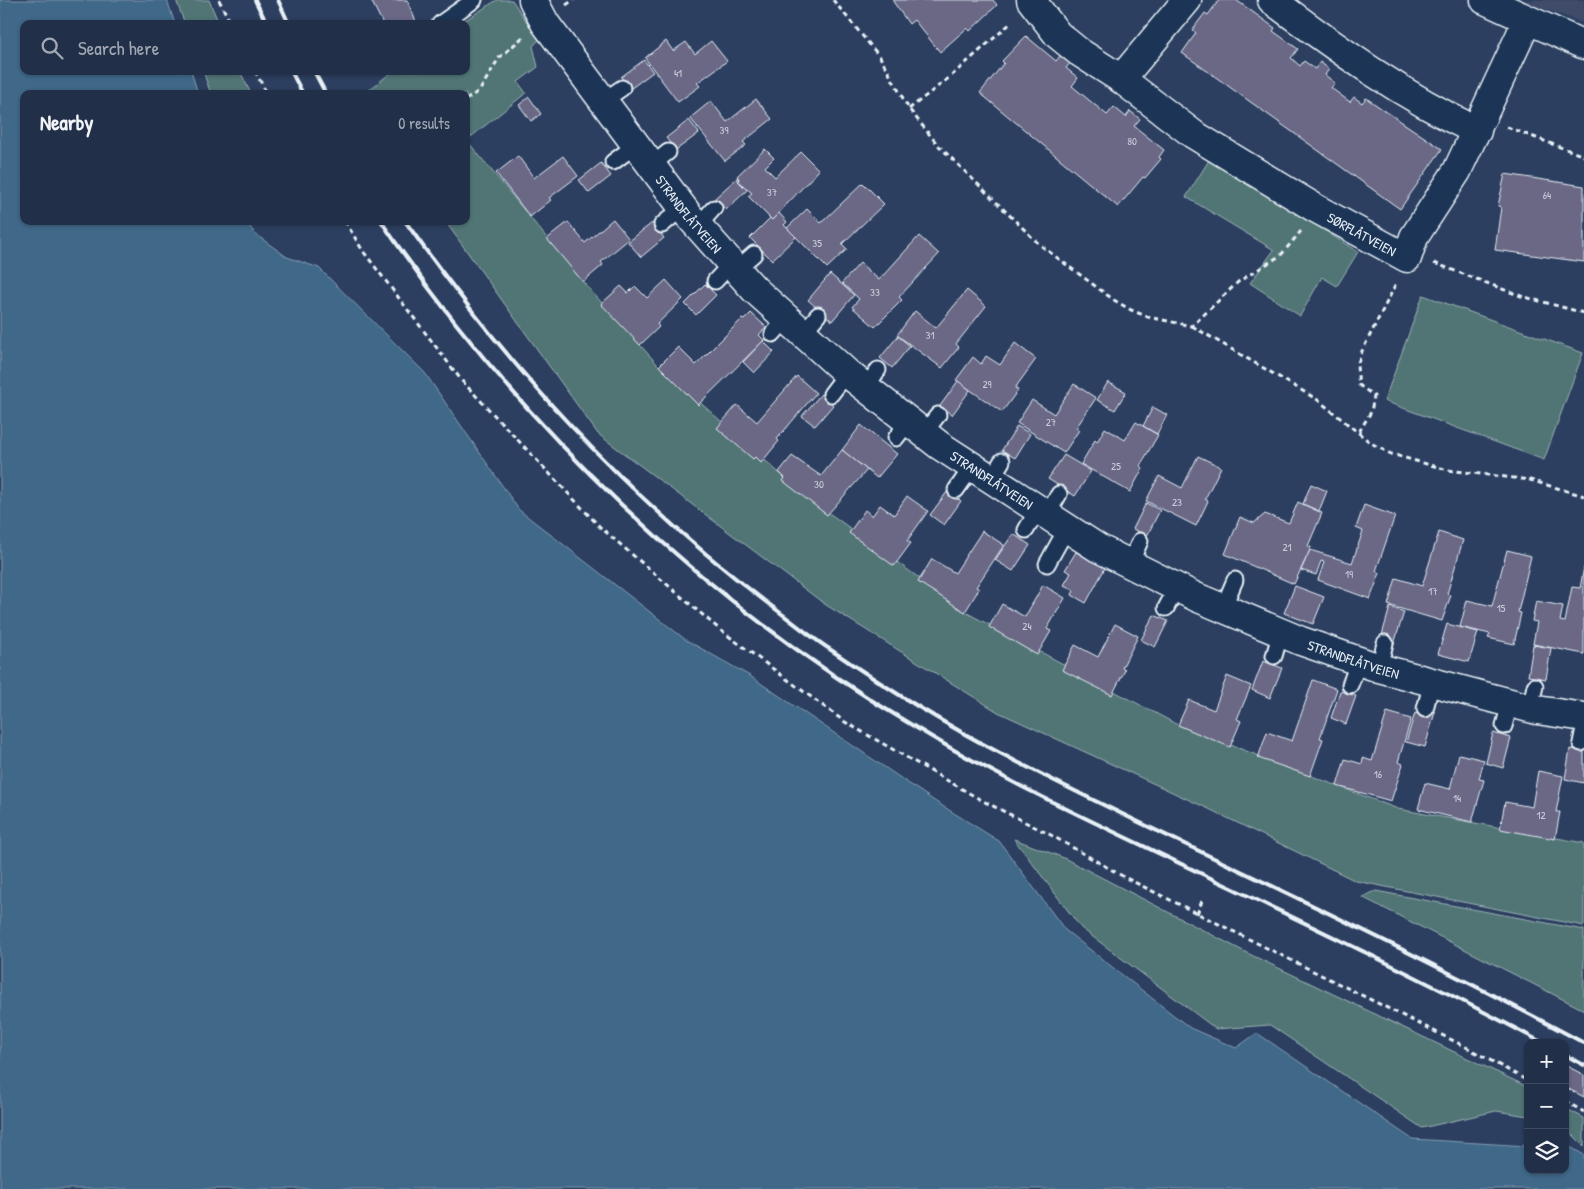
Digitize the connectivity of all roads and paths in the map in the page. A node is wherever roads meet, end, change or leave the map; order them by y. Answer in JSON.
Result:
{"nodes":[{"id":1,"x":218,"y":0,"type":"edge"},
{"id":2,"x":474,"y":0,"type":"edge"},
{"id":3,"x":833,"y":0,"type":"edge"},
{"id":4,"x":1187,"y":0,"type":"edge"},
{"id":5,"x":1272,"y":0,"type":"edge"},
{"id":6,"x":1485,"y":0,"type":"edge"},
{"id":7,"x":1032,"y":1,"type":"edge"},
{"id":8,"x":540,"y":14,"type":"edge"},
{"id":9,"x":229,"y":20,"type":"edge"},
{"id":10,"x":446,"y":20,"type":"edge"},
{"id":11,"x":1527,"y":21,"type":"junction"},
{"id":12,"x":1584,"y":45,"type":"edge"},
{"id":13,"x":258,"y":75,"type":"edge"},
{"id":14,"x":1121,"y":79,"type":"junction"},
{"id":15,"x":265,"y":90,"type":"edge"},
{"id":16,"x":470,"y":97,"type":"edge"},
{"id":17,"x":909,"y":109,"type":"junction"},
{"id":18,"x":1480,"y":124,"type":"junction"},
{"id":19,"x":651,"y":154,"type":"junction"},
{"id":20,"x":1584,"y":156,"type":"edge"},
{"id":21,"x":613,"y":162,"type":"dead end"},
{"id":22,"x":1315,"y":208,"type":"junction"},
{"id":23,"x":698,"y":214,"type":"junction"},
{"id":24,"x":347,"y":225,"type":"edge"},
{"id":25,"x":662,"y":225,"type":"dead end"},
{"id":26,"x":1406,"y":258,"type":"junction"},
{"id":27,"x":1584,"y":313,"type":"edge"},
{"id":28,"x":1192,"y":326,"type":"junction"},
{"id":29,"x":1359,"y":432,"type":"junction"},
{"id":30,"x":988,"y":469,"type":"junction"},
{"id":31,"x":956,"y":490,"type":"dead end"},
{"id":32,"x":1584,"y":496,"type":"edge"},
{"id":33,"x":1047,"y":515,"type":"junction"},
{"id":34,"x":1046,"y":564,"type":"dead end"},
{"id":35,"x":1235,"y":580,"type":"dead end"},
{"id":36,"x":1223,"y":608,"type":"junction"},
{"id":37,"x":1446,"y":680,"type":"junction"},
{"id":38,"x":1425,"y":710,"type":"dead end"},
{"id":39,"x":1584,"y":728,"type":"edge"},
{"id":40,"x":1582,"y":730,"type":"edge"},
{"id":41,"x":1202,"y":900,"type":"dead end"},
{"id":42,"x":1197,"y":914,"type":"junction"},
{"id":43,"x":1524,"y":1079,"type":"edge"},
{"id":44,"x":1569,"y":1103,"type":"edge"},
{"id":45,"x":1584,"y":1112,"type":"edge"}],
"edges":[{"from":1,"to":9,"type":"path"},
{"from":2,"to":10,"type":"lane"},
{"from":3,"to":17,"type":"path"},
{"from":4,"to":14,"type":"street"},
{"from":5,"to":18,"type":"street"},
{"from":6,"to":11,"type":"street"},
{"from":7,"to":14,"type":"street","name":"SØRFLÅTVEIEN"},
{"from":7,"to":17,"type":"path"},
{"from":8,"to":16,"type":"path"},
{"from":8,"to":19,"type":"street","name":"STRANDFLÅTVEIEN"},
{"from":11,"to":12,"type":"street"},
{"from":11,"to":18,"type":"street","name":"SØRFLÅTVEIEN"},
{"from":13,"to":15,"type":"path"},
{"from":14,"to":22,"type":"street","name":"SØRFLÅTVEIEN"},
{"from":17,"to":28,"type":"path"},
{"from":18,"to":20,"type":"path"},
{"from":18,"to":26,"type":"street","name":"SØRFLÅTVEIEN"},
{"from":19,"to":21,"type":"lane"},
{"from":19,"to":23,"type":"street","name":"STRANDFLÅTVEIEN"},
{"from":22,"to":26,"type":"street","name":"SØRFLÅTVEIEN"},
{"from":22,"to":28,"type":"path"},
{"from":23,"to":25,"type":"lane"},
{"from":23,"to":30,"type":"street","name":"STRANDFLÅTVEIEN"},
{"from":24,"to":42,"type":"path"},
{"from":26,"to":27,"type":"path"},
{"from":26,"to":29,"type":"path"},
{"from":28,"to":29,"type":"path"},
{"from":29,"to":32,"type":"path"},
{"from":30,"to":31,"type":"lane"},
{"from":30,"to":33,"type":"street","name":"STRANDFLÅTVEIEN"},
{"from":33,"to":34,"type":"lane"},
{"from":33,"to":36,"type":"street","name":"STRANDFLÅTVEIEN"},
{"from":35,"to":36,"type":"lane"},
{"from":36,"to":37,"type":"street","name":"STRANDFLÅTVEIEN"},
{"from":37,"to":38,"type":"lane"},
{"from":37,"to":40,"type":"street","name":"STRANDFLÅTVEIEN"},
{"from":39,"to":40,"type":"lane"},
{"from":41,"to":42,"type":"path"},
{"from":42,"to":43,"type":"path"},
{"from":44,"to":45,"type":"path"}]}
